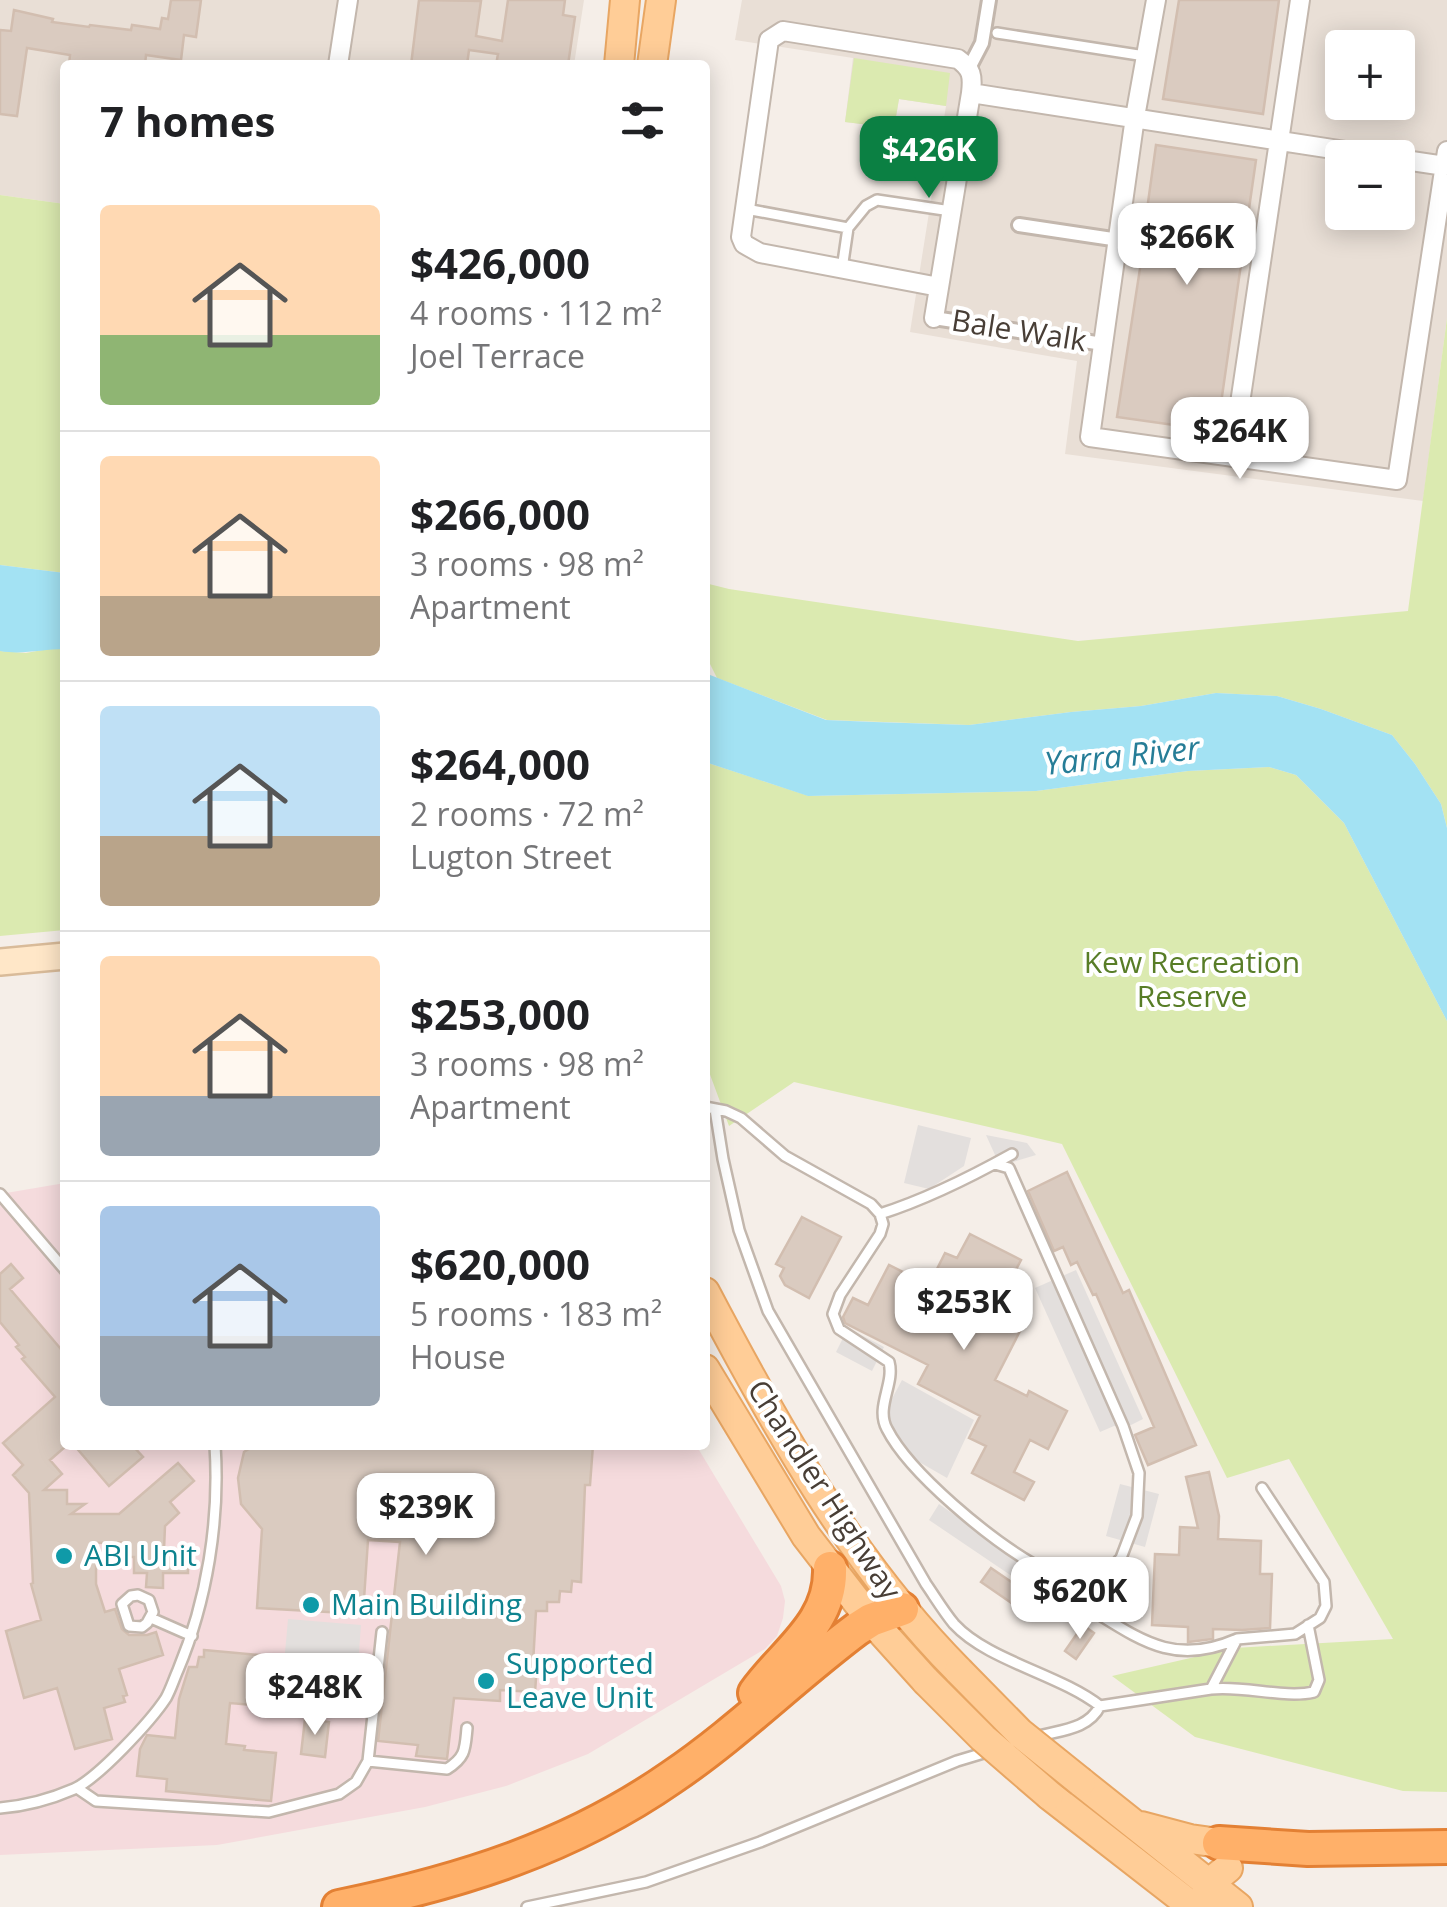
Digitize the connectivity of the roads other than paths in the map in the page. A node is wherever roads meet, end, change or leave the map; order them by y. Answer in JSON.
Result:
{"nodes":[{"id":1,"x":348,"y":0,"type":"edge"},
{"id":2,"x":625,"y":0,"type":"edge"},
{"id":3,"x":661,"y":0,"type":"edge"},
{"id":4,"x":989,"y":0,"type":"edge"},
{"id":5,"x":1156,"y":0,"type":"edge"},
{"id":6,"x":1300,"y":0,"type":"edge"},
{"id":7,"x":997,"y":33,"type":"dead end"},
{"id":8,"x":1145,"y":56,"type":"junction"},
{"id":9,"x":339,"y":60,"type":"edge"},
{"id":10,"x":619,"y":60,"type":"edge"},
{"id":11,"x":653,"y":60,"type":"edge"},
{"id":12,"x":969,"y":68,"type":"junction"},
{"id":13,"x":971,"y":93,"type":"junction"},
{"id":14,"x":1135,"y":117,"type":"junction"},
{"id":15,"x":1278,"y":140,"type":"junction"},
{"id":16,"x":1325,"y":147,"type":"edge"},
{"id":17,"x":1415,"y":158,"type":"edge"},
{"id":18,"x":1446,"y":158,"type":"edge"},
{"id":19,"x":746,"y":209,"type":"junction"},
{"id":20,"x":951,"y":212,"type":"junction"},
{"id":21,"x":1019,"y":225,"type":"dead end"},
{"id":22,"x":848,"y":228,"type":"junction"},
{"id":23,"x":1119,"y":240,"type":"junction"},
{"id":24,"x":842,"y":269,"type":"junction"},
{"id":25,"x":939,"y":287,"type":"junction"},
{"id":26,"x":934,"y":318,"type":"joint"},
{"id":27,"x":1104,"y":344,"type":"junction"},
{"id":28,"x":1232,"y":457,"type":"junction"},
{"id":29,"x":60,"y":956,"type":"edge"},
{"id":30,"x":0,"y":962,"type":"edge"},
{"id":31,"x":710,"y":1110,"type":"edge"},
{"id":32,"x":710,"y":1114,"type":"edge"},
{"id":33,"x":1012,"y":1154,"type":"dead end"},
{"id":34,"x":995,"y":1164,"type":"junction"},
{"id":35,"x":2,"y":1202,"type":"edge"},
{"id":36,"x":880,"y":1214,"type":"junction"},
{"id":37,"x":60,"y":1265,"type":"edge"},
{"id":38,"x":710,"y":1301,"type":"edge"},
{"id":39,"x":710,"y":1377,"type":"edge"},
{"id":40,"x":216,"y":1450,"type":"edge"},
{"id":41,"x":1262,"y":1488,"type":"dead end"},
{"id":42,"x":830,"y":1568,"type":"junction"},
{"id":43,"x":1082,"y":1604,"type":"dead end"},
{"id":44,"x":886,"y":1615,"type":"junction"},
{"id":45,"x":152,"y":1618,"type":"dead end"},
{"id":46,"x":1308,"y":1626,"type":"junction"},
{"id":47,"x":382,"y":1632,"type":"dead end"},
{"id":48,"x":192,"y":1636,"type":"junction"},
{"id":49,"x":1236,"y":1640,"type":"junction"},
{"id":50,"x":1210,"y":1689,"type":"junction"},
{"id":51,"x":1100,"y":1706,"type":"junction"},
{"id":52,"x":468,"y":1728,"type":"dead end"},
{"id":53,"x":723,"y":1738,"type":"junction"},
{"id":54,"x":368,"y":1761,"type":"junction"},
{"id":55,"x":77,"y":1788,"type":"junction"},
{"id":56,"x":0,"y":1808,"type":"edge"},
{"id":57,"x":1135,"y":1825,"type":"junction"},
{"id":58,"x":1447,"y":1847,"type":"edge"},
{"id":59,"x":1207,"y":1885,"type":"edge"},
{"id":60,"x":339,"y":1907,"type":"edge"},
{"id":61,"x":527,"y":1907,"type":"edge"},
{"id":62,"x":1238,"y":1907,"type":"edge"}],
"edges":[{"from":1,"to":9,"type":"street"},
{"from":2,"to":10,"type":"main road"},
{"from":3,"to":11,"type":"main road"},
{"from":4,"to":12,"type":"street"},
{"from":5,"to":8,"type":"street"},
{"from":6,"to":15,"type":"street"},
{"from":7,"to":8,"type":"lane"},
{"from":8,"to":14,"type":"street"},
{"from":12,"to":13,"type":"street"},
{"from":12,"to":19,"type":"street"},
{"from":13,"to":14,"type":"street"},
{"from":13,"to":20,"type":"street"},
{"from":14,"to":15,"type":"street"},
{"from":14,"to":23,"type":"street"},
{"from":15,"to":16,"type":"street"},
{"from":15,"to":28,"type":"street"},
{"from":17,"to":18,"type":"street"},
{"from":18,"to":28,"type":"street"},
{"from":19,"to":22,"type":"lane"},
{"from":19,"to":24,"type":"street"},
{"from":20,"to":22,"type":"lane"},
{"from":20,"to":25,"type":"street"},
{"from":21,"to":23,"type":"street"},
{"from":22,"to":24,"type":"lane"},
{"from":23,"to":27,"type":"street"},
{"from":24,"to":25,"type":"street"},
{"from":25,"to":26,"type":"street"},
{"from":26,"to":27,"type":"street","name":"Bale Walk"},
{"from":27,"to":28,"type":"street"},
{"from":29,"to":30,"type":"main road"},
{"from":31,"to":36,"type":"lane"},
{"from":32,"to":51,"type":"lane"},
{"from":33,"to":34,"type":"lane"},
{"from":34,"to":36,"type":"lane"},
{"from":34,"to":36,"type":"lane"},
{"from":35,"to":37,"type":"lane"},
{"from":38,"to":44,"type":"main road","name":"Chandler Highway"},
{"from":39,"to":42,"type":"main road","name":"Chandler Highway"},
{"from":40,"to":48,"type":"lane"},
{"from":41,"to":46,"type":"lane"},
{"from":42,"to":44,"type":"main road","name":"Chandler Highway"},
{"from":42,"to":53,"type":"highway"},
{"from":43,"to":49,"type":"lane"},
{"from":44,"to":53,"type":"highway"},
{"from":44,"to":57,"type":"main road","name":"Chandler Highway","bridge":true},
{"from":44,"to":59,"type":"main road","name":"Chandler Highway","bridge":true},
{"from":45,"to":48,"type":"lane"},
{"from":46,"to":49,"type":"lane"},
{"from":46,"to":50,"type":"lane"},
{"from":47,"to":54,"type":"lane"},
{"from":48,"to":55,"type":"lane"},
{"from":49,"to":50,"type":"lane"},
{"from":50,"to":51,"type":"lane"},
{"from":51,"to":61,"type":"lane"},
{"from":52,"to":54,"type":"lane"},
{"from":53,"to":60,"type":"highway"},
{"from":54,"to":55,"type":"lane"},
{"from":55,"to":56,"type":"lane"},
{"from":57,"to":59,"type":"main road","name":"Chandler Highway"},
{"from":57,"to":59,"type":"main road"},
{"from":58,"to":59,"type":"highway"},
{"from":59,"to":62,"type":"main road","name":"Chandler Highway"}]}
